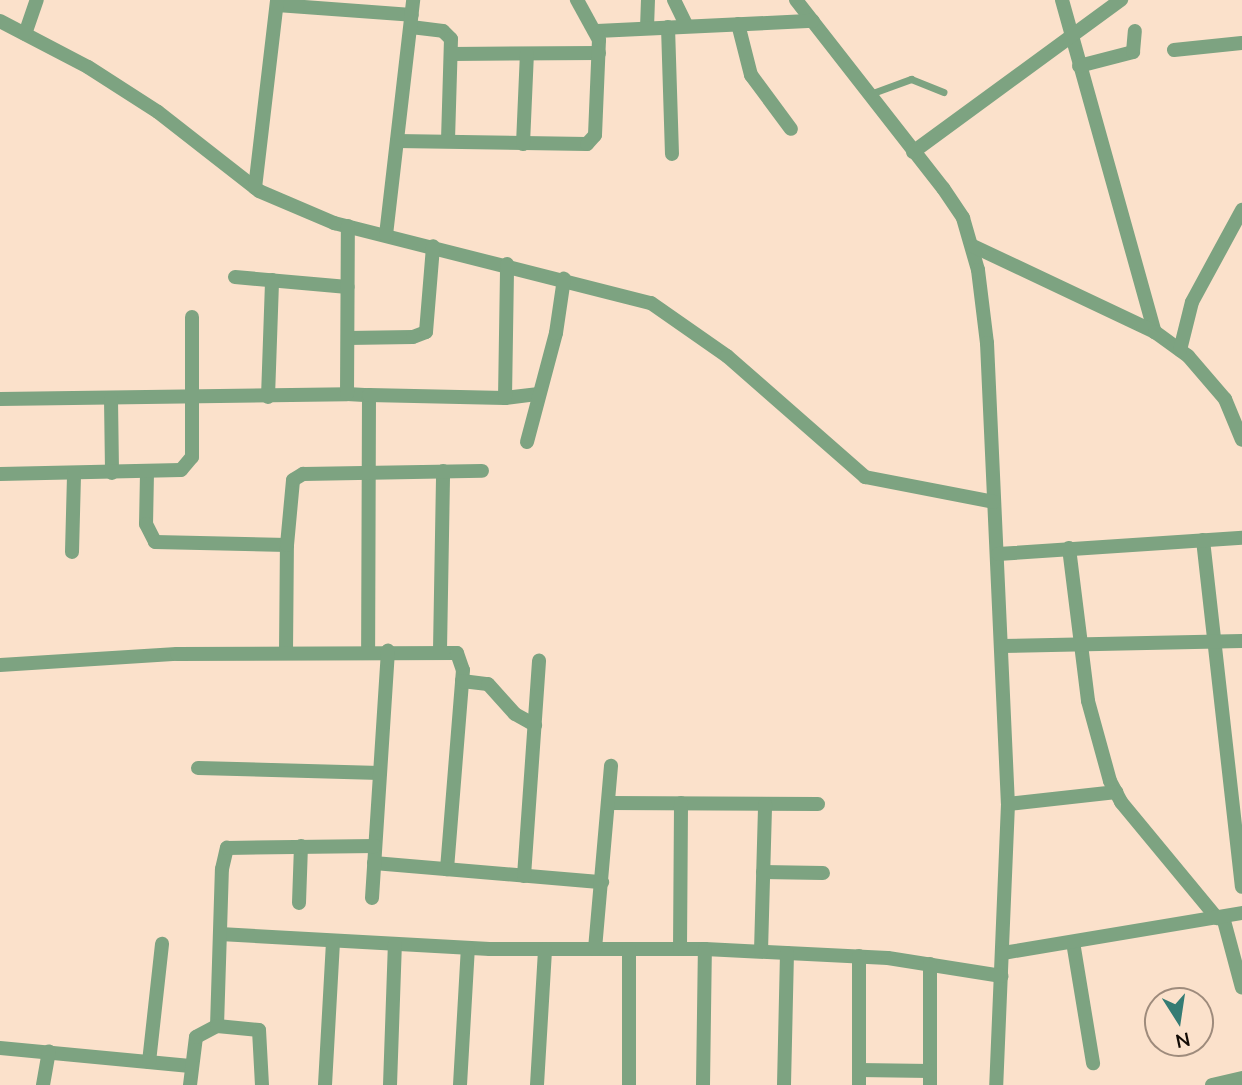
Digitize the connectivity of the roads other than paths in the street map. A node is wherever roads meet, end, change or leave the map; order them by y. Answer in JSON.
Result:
{"nodes":[{"id":1,"x":37,"y":0,"type":"edge"},
{"id":2,"x":413,"y":0,"type":"edge"},
{"id":3,"x":577,"y":0,"type":"edge"},
{"id":4,"x":648,"y":0,"type":"edge"},
{"id":5,"x":674,"y":0,"type":"edge"},
{"id":6,"x":796,"y":0,"type":"edge"},
{"id":7,"x":1062,"y":0,"type":"edge"},
{"id":8,"x":1121,"y":0,"type":"edge"},
{"id":9,"x":277,"y":2,"type":"edge"},
{"id":10,"x":340,"y":5,"type":"edge"},
{"id":11,"x":0,"y":21,"type":"edge"},
{"id":12,"x":411,"y":21,"type":"junction"},
{"id":13,"x":813,"y":22,"type":"junction"},
{"id":14,"x":738,"y":24,"type":"junction"},
{"id":15,"x":686,"y":25,"type":"junction"},
{"id":16,"x":668,"y":27,"type":"junction"},
{"id":17,"x":647,"y":28,"type":"junction"},
{"id":18,"x":1135,"y":31,"type":"dead end"},
{"id":19,"x":597,"y":32,"type":"junction"},
{"id":20,"x":25,"y":34,"type":"junction"},
{"id":21,"x":1070,"y":37,"type":"junction"},
{"id":22,"x":1242,"y":43,"type":"edge"},
{"id":23,"x":1174,"y":50,"type":"dead end"},
{"id":24,"x":599,"y":53,"type":"junction"},
{"id":25,"x":451,"y":54,"type":"junction"},
{"id":26,"x":527,"y":54,"type":"junction"},
{"id":27,"x":1079,"y":66,"type":"junction"},
{"id":28,"x":943,"y":92,"type":"dead end"},
{"id":29,"x":869,"y":95,"type":"junction"},
{"id":30,"x":791,"y":129,"type":"dead end"},
{"id":31,"x":397,"y":141,"type":"junction"},
{"id":32,"x":448,"y":141,"type":"junction"},
{"id":33,"x":523,"y":144,"type":"junction"},
{"id":34,"x":913,"y":152,"type":"junction"},
{"id":35,"x":672,"y":154,"type":"dead end"},
{"id":36,"x":255,"y":188,"type":"junction"},
{"id":37,"x":1242,"y":210,"type":"edge"},
{"id":38,"x":348,"y":226,"type":"junction"},
{"id":39,"x":386,"y":235,"type":"junction"},
{"id":40,"x":433,"y":246,"type":"junction"},
{"id":41,"x":973,"y":246,"type":"junction"},
{"id":42,"x":507,"y":264,"type":"junction"},
{"id":43,"x":236,"y":277,"type":"dead end"},
{"id":44,"x":564,"y":279,"type":"junction"},
{"id":45,"x":272,"y":280,"type":"junction"},
{"id":46,"x":348,"y":287,"type":"junction"},
{"id":47,"x":192,"y":317,"type":"dead end"},
{"id":48,"x":1155,"y":332,"type":"junction"},
{"id":49,"x":348,"y":338,"type":"junction"},
{"id":50,"x":1180,"y":350,"type":"junction"},
{"id":51,"x":347,"y":394,"type":"junction"},
{"id":52,"x":539,"y":394,"type":"junction"},
{"id":53,"x":369,"y":395,"type":"junction"},
{"id":54,"x":268,"y":397,"type":"junction"},
{"id":55,"x":190,"y":398,"type":"junction"},
{"id":56,"x":505,"y":398,"type":"junction"},
{"id":57,"x":0,"y":399,"type":"edge"},
{"id":58,"x":111,"y":400,"type":"junction"},
{"id":59,"x":1242,"y":440,"type":"edge"},
{"id":60,"x":527,"y":442,"type":"dead end"},
{"id":61,"x":443,"y":471,"type":"junction"},
{"id":62,"x":482,"y":471,"type":"dead end"},
{"id":63,"x":369,"y":472,"type":"junction"},
{"id":64,"x":74,"y":473,"type":"junction"},
{"id":65,"x":112,"y":473,"type":"junction"},
{"id":66,"x":147,"y":473,"type":"junction"},
{"id":67,"x":0,"y":474,"type":"edge"},
{"id":68,"x":994,"y":502,"type":"junction"},
{"id":69,"x":1242,"y":538,"type":"edge"},
{"id":70,"x":1203,"y":540,"type":"junction"},
{"id":71,"x":286,"y":545,"type":"junction"},
{"id":72,"x":1069,"y":548,"type":"junction"},
{"id":73,"x":72,"y":552,"type":"dead end"},
{"id":74,"x":998,"y":554,"type":"junction"},
{"id":75,"x":1215,"y":641,"type":"junction"},
{"id":76,"x":1242,"y":641,"type":"edge"},
{"id":77,"x":1081,"y":645,"type":"junction"},
{"id":78,"x":1001,"y":646,"type":"junction"},
{"id":79,"x":388,"y":650,"type":"junction"},
{"id":80,"x":440,"y":650,"type":"junction"},
{"id":81,"x":368,"y":651,"type":"junction"},
{"id":82,"x":286,"y":652,"type":"junction"},
{"id":83,"x":539,"y":661,"type":"dead end"},
{"id":84,"x":0,"y":664,"type":"edge"},
{"id":85,"x":462,"y":681,"type":"junction"},
{"id":86,"x":535,"y":725,"type":"junction"},
{"id":87,"x":611,"y":766,"type":"dead end"},
{"id":88,"x":198,"y":768,"type":"dead end"},
{"id":89,"x":380,"y":773,"type":"junction"},
{"id":90,"x":1116,"y":792,"type":"junction"},
{"id":91,"x":609,"y":803,"type":"junction"},
{"id":92,"x":681,"y":803,"type":"junction"},
{"id":93,"x":765,"y":804,"type":"junction"},
{"id":94,"x":818,"y":804,"type":"dead end"},
{"id":95,"x":1009,"y":804,"type":"junction"},
{"id":96,"x":301,"y":846,"type":"junction"},
{"id":97,"x":375,"y":846,"type":"junction"},
{"id":98,"x":374,"y":863,"type":"junction"},
{"id":99,"x":447,"y":869,"type":"junction"},
{"id":100,"x":763,"y":872,"type":"junction"},
{"id":101,"x":823,"y":873,"type":"dead end"},
{"id":102,"x":524,"y":876,"type":"junction"},
{"id":103,"x":602,"y":882,"type":"junction"},
{"id":104,"x":1242,"y":887,"type":"edge"},
{"id":105,"x":372,"y":898,"type":"dead end"},
{"id":106,"x":299,"y":903,"type":"dead end"},
{"id":107,"x":1242,"y":913,"type":"edge"},
{"id":108,"x":1220,"y":917,"type":"junction"},
{"id":109,"x":220,"y":934,"type":"junction"},
{"id":110,"x":333,"y":941,"type":"junction"},
{"id":111,"x":1073,"y":942,"type":"junction"},
{"id":112,"x":162,"y":944,"type":"dead end"},
{"id":113,"x":395,"y":944,"type":"junction"},
{"id":114,"x":468,"y":948,"type":"junction"},
{"id":115,"x":545,"y":949,"type":"junction"},
{"id":116,"x":596,"y":949,"type":"junction"},
{"id":117,"x":629,"y":949,"type":"junction"},
{"id":118,"x":680,"y":949,"type":"junction"},
{"id":119,"x":705,"y":949,"type":"junction"},
{"id":120,"x":761,"y":951,"type":"junction"},
{"id":121,"x":787,"y":953,"type":"junction"},
{"id":122,"x":1003,"y":953,"type":"junction"},
{"id":123,"x":859,"y":956,"type":"junction"},
{"id":124,"x":930,"y":964,"type":"junction"},
{"id":125,"x":1002,"y":976,"type":"junction"},
{"id":126,"x":1242,"y":988,"type":"edge"},
{"id":127,"x":217,"y":1026,"type":"junction"},
{"id":128,"x":0,"y":1048,"type":"edge"},
{"id":129,"x":49,"y":1052,"type":"junction"},
{"id":130,"x":149,"y":1062,"type":"junction"},
{"id":131,"x":1093,"y":1063,"type":"dead end"},
{"id":132,"x":190,"y":1066,"type":"junction"},
{"id":133,"x":859,"y":1077,"type":"edge"},
{"id":134,"x":1242,"y":1077,"type":"edge"},
{"id":135,"x":930,"y":1078,"type":"edge"},
{"id":136,"x":43,"y":1085,"type":"edge"},
{"id":137,"x":190,"y":1085,"type":"edge"},
{"id":138,"x":262,"y":1085,"type":"edge"},
{"id":139,"x":325,"y":1085,"type":"edge"},
{"id":140,"x":390,"y":1085,"type":"edge"},
{"id":141,"x":460,"y":1085,"type":"edge"},
{"id":142,"x":537,"y":1085,"type":"edge"},
{"id":143,"x":629,"y":1085,"type":"edge"},
{"id":144,"x":703,"y":1085,"type":"edge"},
{"id":145,"x":784,"y":1085,"type":"edge"},
{"id":146,"x":996,"y":1085,"type":"edge"},
{"id":147,"x":1212,"y":1085,"type":"edge"}],
"edges":[{"from":1,"to":20,"type":"street"},
{"from":2,"to":12,"type":"street"},
{"from":3,"to":19,"type":"street"},
{"from":4,"to":17,"type":"street"},
{"from":5,"to":15,"type":"street"},
{"from":6,"to":13,"type":"street"},
{"from":7,"to":21,"type":"street"},
{"from":8,"to":21,"type":"street"},
{"from":9,"to":10,"type":"street"},
{"from":9,"to":36,"type":"street"},
{"from":10,"to":12,"type":"street"},
{"from":11,"to":20,"type":"street"},
{"from":12,"to":25,"type":"street"},
{"from":12,"to":31,"type":"street"},
{"from":13,"to":14,"type":"street"},
{"from":13,"to":29,"type":"street"},
{"from":14,"to":15,"type":"street"},
{"from":14,"to":30,"type":"street"},
{"from":15,"to":16,"type":"street"},
{"from":16,"to":17,"type":"street"},
{"from":16,"to":35,"type":"street"},
{"from":17,"to":19,"type":"street"},
{"from":18,"to":27,"type":"street"},
{"from":19,"to":24,"type":"street"},
{"from":20,"to":36,"type":"street"},
{"from":21,"to":27,"type":"street"},
{"from":21,"to":34,"type":"street"},
{"from":22,"to":23,"type":"street"},
{"from":24,"to":26,"type":"street"},
{"from":24,"to":33,"type":"street"},
{"from":25,"to":26,"type":"street"},
{"from":25,"to":32,"type":"street"},
{"from":26,"to":33,"type":"street"},
{"from":27,"to":48,"type":"street"},
{"from":28,"to":29,"type":"lane"},
{"from":29,"to":34,"type":"street"},
{"from":31,"to":32,"type":"street"},
{"from":31,"to":39,"type":"street"},
{"from":32,"to":33,"type":"street"},
{"from":34,"to":41,"type":"street"},
{"from":36,"to":38,"type":"street"},
{"from":37,"to":50,"type":"street"},
{"from":38,"to":39,"type":"street"},
{"from":38,"to":46,"type":"street"},
{"from":39,"to":40,"type":"street"},
{"from":40,"to":42,"type":"street"},
{"from":40,"to":49,"type":"street"},
{"from":41,"to":48,"type":"street"},
{"from":41,"to":68,"type":"street"},
{"from":42,"to":44,"type":"street"},
{"from":42,"to":56,"type":"street"},
{"from":43,"to":45,"type":"street"},
{"from":44,"to":52,"type":"street"},
{"from":44,"to":68,"type":"street"},
{"from":45,"to":46,"type":"street"},
{"from":45,"to":54,"type":"street"},
{"from":46,"to":49,"type":"street"},
{"from":47,"to":55,"type":"street"},
{"from":48,"to":50,"type":"street"},
{"from":49,"to":51,"type":"street"},
{"from":50,"to":59,"type":"street"},
{"from":51,"to":53,"type":"street"},
{"from":51,"to":54,"type":"street"},
{"from":52,"to":56,"type":"street"},
{"from":52,"to":60,"type":"street"},
{"from":53,"to":56,"type":"street"},
{"from":53,"to":63,"type":"street"},
{"from":54,"to":55,"type":"street"},
{"from":55,"to":58,"type":"street"},
{"from":55,"to":66,"type":"street"},
{"from":57,"to":58,"type":"street"},
{"from":58,"to":65,"type":"street"},
{"from":61,"to":62,"type":"street"},
{"from":61,"to":63,"type":"street"},
{"from":61,"to":80,"type":"street"},
{"from":63,"to":71,"type":"street"},
{"from":63,"to":81,"type":"street"},
{"from":64,"to":65,"type":"street"},
{"from":64,"to":67,"type":"street"},
{"from":64,"to":73,"type":"street"},
{"from":65,"to":66,"type":"street"},
{"from":66,"to":71,"type":"street"},
{"from":68,"to":74,"type":"street"},
{"from":69,"to":70,"type":"street"},
{"from":70,"to":72,"type":"street"},
{"from":70,"to":75,"type":"street"},
{"from":71,"to":82,"type":"street"},
{"from":72,"to":74,"type":"street"},
{"from":72,"to":77,"type":"street"},
{"from":74,"to":78,"type":"street"},
{"from":75,"to":76,"type":"street"},
{"from":75,"to":77,"type":"street"},
{"from":75,"to":104,"type":"street"},
{"from":77,"to":78,"type":"street"},
{"from":77,"to":90,"type":"street"},
{"from":78,"to":95,"type":"street"},
{"from":79,"to":80,"type":"street"},
{"from":79,"to":81,"type":"street"},
{"from":79,"to":89,"type":"street"},
{"from":80,"to":85,"type":"street"},
{"from":81,"to":82,"type":"street"},
{"from":82,"to":84,"type":"street"},
{"from":83,"to":86,"type":"street"},
{"from":85,"to":86,"type":"street"},
{"from":85,"to":99,"type":"street"},
{"from":86,"to":102,"type":"street"},
{"from":87,"to":91,"type":"street"},
{"from":88,"to":89,"type":"street"},
{"from":89,"to":97,"type":"street"},
{"from":90,"to":95,"type":"street"},
{"from":90,"to":108,"type":"street"},
{"from":91,"to":92,"type":"street"},
{"from":91,"to":103,"type":"street"},
{"from":92,"to":93,"type":"street"},
{"from":92,"to":118,"type":"street"},
{"from":93,"to":94,"type":"street"},
{"from":93,"to":100,"type":"street"},
{"from":95,"to":122,"type":"street"},
{"from":96,"to":97,"type":"street"},
{"from":96,"to":106,"type":"street"},
{"from":96,"to":109,"type":"street"},
{"from":97,"to":98,"type":"street"},
{"from":98,"to":99,"type":"street"},
{"from":98,"to":105,"type":"street"},
{"from":99,"to":102,"type":"street"},
{"from":100,"to":101,"type":"street"},
{"from":100,"to":120,"type":"street"},
{"from":102,"to":103,"type":"street"},
{"from":103,"to":116,"type":"street"},
{"from":107,"to":108,"type":"street"},
{"from":108,"to":111,"type":"street"},
{"from":108,"to":126,"type":"street"},
{"from":109,"to":110,"type":"street"},
{"from":109,"to":127,"type":"street"},
{"from":110,"to":113,"type":"street"},
{"from":110,"to":139,"type":"street"},
{"from":111,"to":122,"type":"street"},
{"from":111,"to":131,"type":"street"},
{"from":112,"to":130,"type":"street"},
{"from":113,"to":114,"type":"street"},
{"from":113,"to":140,"type":"street"},
{"from":114,"to":115,"type":"street"},
{"from":114,"to":141,"type":"street"},
{"from":115,"to":116,"type":"street"},
{"from":115,"to":142,"type":"street"},
{"from":116,"to":117,"type":"street"},
{"from":117,"to":118,"type":"street"},
{"from":117,"to":143,"type":"street"},
{"from":118,"to":119,"type":"street"},
{"from":119,"to":120,"type":"street"},
{"from":119,"to":144,"type":"street"},
{"from":120,"to":121,"type":"street"},
{"from":121,"to":123,"type":"street"},
{"from":121,"to":145,"type":"street"},
{"from":122,"to":125,"type":"street"},
{"from":123,"to":124,"type":"street"},
{"from":123,"to":133,"type":"street"},
{"from":124,"to":125,"type":"street"},
{"from":124,"to":135,"type":"street"},
{"from":125,"to":146,"type":"street"},
{"from":127,"to":132,"type":"street"},
{"from":127,"to":138,"type":"street"},
{"from":128,"to":129,"type":"street"},
{"from":129,"to":130,"type":"street"},
{"from":129,"to":136,"type":"street"},
{"from":130,"to":132,"type":"street"},
{"from":132,"to":137,"type":"street"},
{"from":133,"to":135,"type":"street"},
{"from":134,"to":147,"type":"street"}]}
